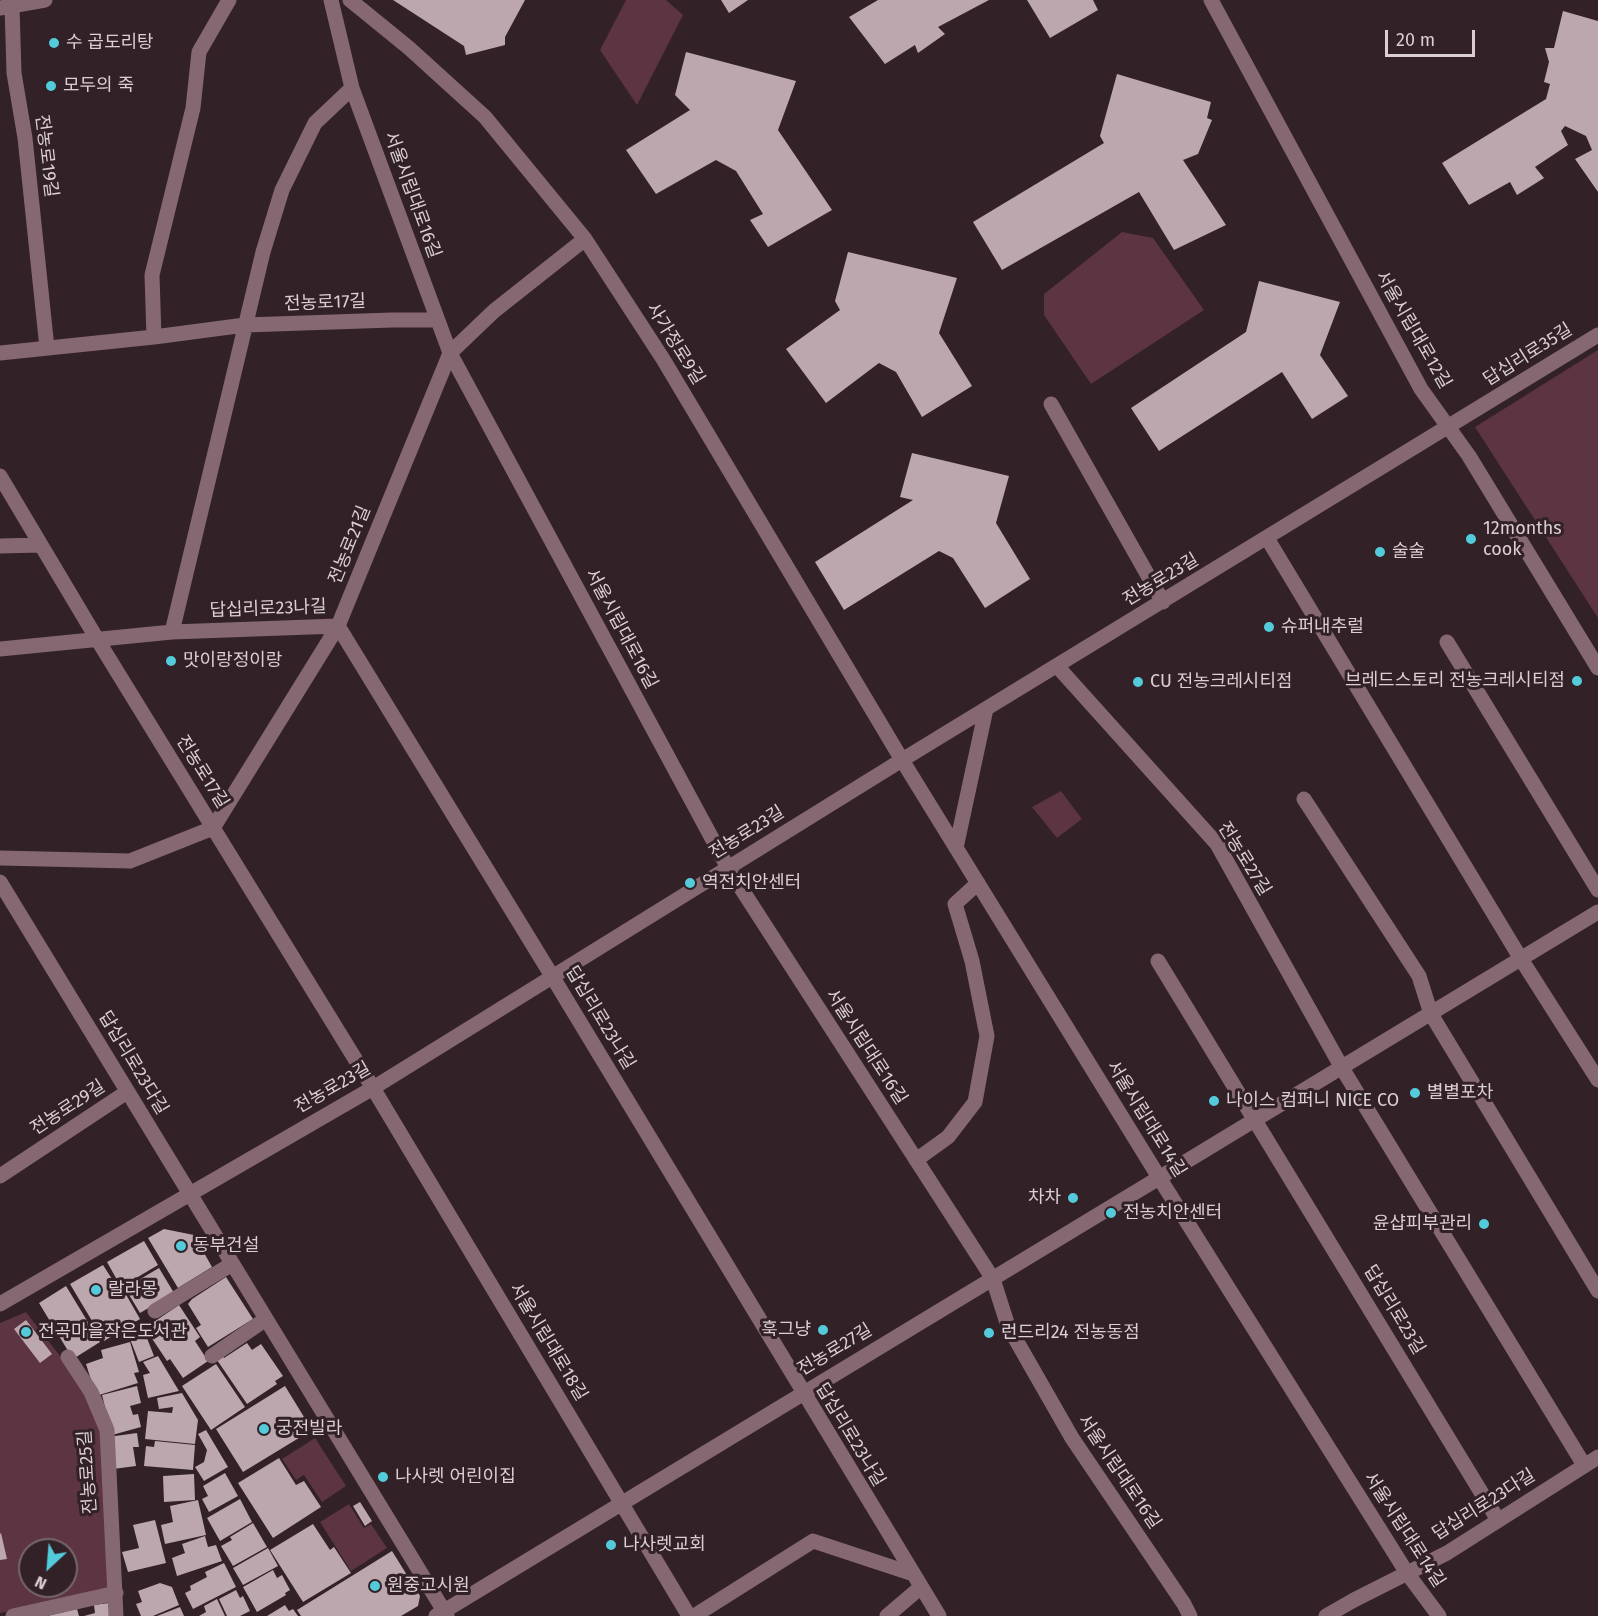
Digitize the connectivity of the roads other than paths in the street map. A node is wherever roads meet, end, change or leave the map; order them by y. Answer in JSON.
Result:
{"nodes":[{"id":1,"x":45,"y":0,"type":"edge"},
{"id":2,"x":229,"y":0,"type":"edge"},
{"id":3,"x":331,"y":0,"type":"edge"},
{"id":4,"x":350,"y":0,"type":"edge"},
{"id":5,"x":1211,"y":0,"type":"edge"},
{"id":6,"x":6,"y":7,"type":"edge"},
{"id":7,"x":352,"y":88,"type":"junction"},
{"id":8,"x":585,"y":239,"type":"junction"},
{"id":9,"x":437,"y":320,"type":"junction"},
{"id":10,"x":245,"y":325,"type":"junction"},
{"id":11,"x":1598,"y":335,"type":"edge"},
{"id":12,"x":154,"y":337,"type":"junction"},
{"id":13,"x":47,"y":348,"type":"junction"},
{"id":14,"x":0,"y":353,"type":"edge"},
{"id":15,"x":450,"y":353,"type":"junction"},
{"id":16,"x":1051,"y":404,"type":"dead end"},
{"id":17,"x":1449,"y":427,"type":"junction"},
{"id":18,"x":0,"y":476,"type":"edge"},
{"id":19,"x":1267,"y":538,"type":"junction"},
{"id":20,"x":41,"y":545,"type":"junction"},
{"id":21,"x":0,"y":546,"type":"edge"},
{"id":22,"x":1163,"y":602,"type":"junction"},
{"id":23,"x":338,"y":626,"type":"junction"},
{"id":24,"x":172,"y":632,"type":"junction"},
{"id":25,"x":97,"y":639,"type":"junction"},
{"id":26,"x":1447,"y":642,"type":"dead end"},
{"id":27,"x":0,"y":649,"type":"edge"},
{"id":28,"x":1058,"y":666,"type":"junction"},
{"id":29,"x":1598,"y":668,"type":"edge"},
{"id":30,"x":986,"y":709,"type":"junction"},
{"id":31,"x":902,"y":760,"type":"junction"},
{"id":32,"x":1304,"y":799,"type":"dead end"},
{"id":33,"x":213,"y":828,"type":"junction"},
{"id":34,"x":956,"y":848,"type":"junction"},
{"id":35,"x":0,"y":858,"type":"edge"},
{"id":36,"x":728,"y":868,"type":"junction"},
{"id":37,"x":0,"y":882,"type":"edge"},
{"id":38,"x":978,"y":883,"type":"junction"},
{"id":39,"x":1598,"y":890,"type":"edge"},
{"id":40,"x":1598,"y":912,"type":"edge"},
{"id":41,"x":1521,"y":959,"type":"junction"},
{"id":42,"x":1158,"y":961,"type":"dead end"},
{"id":43,"x":552,"y":976,"type":"junction"},
{"id":44,"x":1431,"y":1014,"type":"junction"},
{"id":45,"x":1342,"y":1068,"type":"junction"},
{"id":46,"x":1598,"y":1080,"type":"edge"},
{"id":47,"x":373,"y":1088,"type":"junction"},
{"id":48,"x":127,"y":1092,"type":"junction"},
{"id":49,"x":1256,"y":1120,"type":"junction"},
{"id":50,"x":916,"y":1160,"type":"junction"},
{"id":51,"x":0,"y":1176,"type":"edge"},
{"id":52,"x":1160,"y":1179,"type":"junction"},
{"id":53,"x":189,"y":1193,"type":"junction"},
{"id":54,"x":232,"y":1264,"type":"junction"},
{"id":55,"x":993,"y":1279,"type":"junction"},
{"id":56,"x":1598,"y":1291,"type":"edge"},
{"id":57,"x":0,"y":1304,"type":"edge"},
{"id":58,"x":155,"y":1311,"type":"dead end"},
{"id":59,"x":266,"y":1319,"type":"junction"},
{"id":60,"x":212,"y":1356,"type":"dead end"},
{"id":61,"x":68,"y":1357,"type":"dead end"},
{"id":62,"x":802,"y":1393,"type":"junction"},
{"id":63,"x":1598,"y":1457,"type":"edge"},
{"id":64,"x":1584,"y":1465,"type":"junction"},
{"id":65,"x":621,"y":1503,"type":"junction"},
{"id":66,"x":1498,"y":1520,"type":"junction"},
{"id":67,"x":1407,"y":1573,"type":"junction"},
{"id":68,"x":913,"y":1574,"type":"junction"},
{"id":69,"x":921,"y":1587,"type":"junction"},
{"id":70,"x":116,"y":1593,"type":"junction"},
{"id":71,"x":443,"y":1615,"type":"edge"},
{"id":72,"x":13,"y":1616,"type":"edge"},
{"id":73,"x":116,"y":1616,"type":"edge"},
{"id":74,"x":689,"y":1616,"type":"edge"},
{"id":75,"x":694,"y":1616,"type":"edge"},
{"id":76,"x":887,"y":1616,"type":"edge"},
{"id":77,"x":939,"y":1616,"type":"edge"},
{"id":78,"x":1190,"y":1616,"type":"edge"},
{"id":79,"x":1326,"y":1616,"type":"edge"},
{"id":80,"x":1439,"y":1616,"type":"edge"}],
"edges":[{"from":1,"to":6,"type":"street","name":"전농로19길"},
{"from":2,"to":12,"type":"street"},
{"from":3,"to":7,"type":"street","name":"서울시립대로16길"},
{"from":4,"to":8,"type":"street","name":"사가정로9길"},
{"from":5,"to":17,"type":"street","name":"서울시립대로12길"},
{"from":6,"to":13,"type":"street","name":"전농로19길"},
{"from":7,"to":9,"type":"street","name":"서울시립대로16길"},
{"from":7,"to":10,"type":"street"},
{"from":8,"to":15,"type":"street","name":"전농로21길"},
{"from":8,"to":31,"type":"street","name":"사가정로9길"},
{"from":9,"to":10,"type":"street","name":"전농로17길"},
{"from":9,"to":15,"type":"street","name":"서울시립대로16길"},
{"from":10,"to":12,"type":"street","name":"전농로17길"},
{"from":10,"to":24,"type":"street"},
{"from":11,"to":17,"type":"street","name":"답십리로35길"},
{"from":12,"to":13,"type":"street","name":"전농로17길"},
{"from":13,"to":14,"type":"street","name":"전농로17길"},
{"from":15,"to":23,"type":"street","name":"전농로21길"},
{"from":15,"to":36,"type":"street","name":"서울시립대로16길"},
{"from":16,"to":22,"type":"street"},
{"from":17,"to":19,"type":"street","name":"전농로23길"},
{"from":17,"to":29,"type":"street","name":"서울시립대로12길"},
{"from":18,"to":20,"type":"street","name":"전농로17길"},
{"from":19,"to":22,"type":"street","name":"전농로23길"},
{"from":19,"to":41,"type":"street"},
{"from":20,"to":21,"type":"street"},
{"from":20,"to":25,"type":"street","name":"전농로17길"},
{"from":22,"to":28,"type":"street","name":"전농로23길"},
{"from":23,"to":24,"type":"street","name":"답십리로23나길"},
{"from":23,"to":33,"type":"street","name":"전농로21길"},
{"from":23,"to":43,"type":"street","name":"답십리로23나길"},
{"from":24,"to":25,"type":"street","name":"답십리로23나길"},
{"from":25,"to":27,"type":"street","name":"답십리로23나길"},
{"from":25,"to":33,"type":"street","name":"전농로17길"},
{"from":26,"to":39,"type":"street"},
{"from":28,"to":30,"type":"street","name":"전농로23길"},
{"from":28,"to":45,"type":"street","name":"전농로27길"},
{"from":30,"to":31,"type":"street","name":"전농로23길"},
{"from":30,"to":34,"type":"street"},
{"from":31,"to":34,"type":"street","name":"서울시립대로14길"},
{"from":31,"to":36,"type":"street","name":"전농로23길"},
{"from":32,"to":44,"type":"street"},
{"from":33,"to":35,"type":"street"},
{"from":33,"to":47,"type":"street","name":"전농로17길"},
{"from":34,"to":38,"type":"street","name":"서울시립대로14길"},
{"from":36,"to":43,"type":"street","name":"전농로23길"},
{"from":36,"to":50,"type":"street","name":"서울시립대로16길"},
{"from":37,"to":48,"type":"street","name":"답십리로23다길"},
{"from":38,"to":50,"type":"street"},
{"from":38,"to":52,"type":"street","name":"서울시립대로14길"},
{"from":40,"to":41,"type":"street","name":"전농로27길"},
{"from":41,"to":44,"type":"street","name":"전농로27길"},
{"from":41,"to":46,"type":"street"},
{"from":42,"to":49,"type":"street"},
{"from":43,"to":47,"type":"street","name":"전농로23길"},
{"from":43,"to":62,"type":"street","name":"답십리로23나길"},
{"from":44,"to":45,"type":"street","name":"전농로27길"},
{"from":44,"to":56,"type":"street"},
{"from":45,"to":49,"type":"street","name":"전농로27길"},
{"from":45,"to":64,"type":"street"},
{"from":47,"to":53,"type":"street","name":"전농로23길"},
{"from":47,"to":65,"type":"street","name":"서울시립대로18길"},
{"from":48,"to":51,"type":"street","name":"전농로29길"},
{"from":48,"to":53,"type":"street","name":"답십리로23다길"},
{"from":49,"to":52,"type":"street","name":"전농로27길"},
{"from":49,"to":66,"type":"street","name":"답십리로23길"},
{"from":50,"to":55,"type":"street","name":"서울시립대로16길"},
{"from":52,"to":55,"type":"street","name":"전농로27길"},
{"from":52,"to":67,"type":"street","name":"서울시립대로14길"},
{"from":53,"to":54,"type":"street","name":"답십리로23다길"},
{"from":53,"to":57,"type":"street","name":"전농로23길"},
{"from":54,"to":58,"type":"street"},
{"from":54,"to":59,"type":"street","name":"답십리로23다길"},
{"from":55,"to":62,"type":"street","name":"전농로27길"},
{"from":55,"to":78,"type":"street","name":"서울시립대로16길"},
{"from":59,"to":60,"type":"street"},
{"from":59,"to":71,"type":"street","name":"답십리로23다길"},
{"from":61,"to":70,"type":"street","name":"전농로25길"},
{"from":62,"to":65,"type":"street","name":"전농로27길"},
{"from":62,"to":68,"type":"street","name":"답십리로23나길"},
{"from":63,"to":64,"type":"street","name":"답십리로23다길"},
{"from":64,"to":66,"type":"street","name":"답십리로23다길"},
{"from":65,"to":71,"type":"street","name":"전농로27길"},
{"from":65,"to":74,"type":"street","name":"서울시립대로18길"},
{"from":66,"to":67,"type":"street","name":"답십리로23다길"},
{"from":67,"to":79,"type":"street","name":"답십리로23다길"},
{"from":67,"to":80,"type":"street","name":"서울시립대로14길"},
{"from":68,"to":69,"type":"street","name":"답십리로23나길"},
{"from":68,"to":75,"type":"street"},
{"from":69,"to":76,"type":"street"},
{"from":69,"to":77,"type":"street","name":"답십리로23나길"},
{"from":70,"to":72,"type":"street"},
{"from":70,"to":73,"type":"street","name":"전농로25길"}]}
